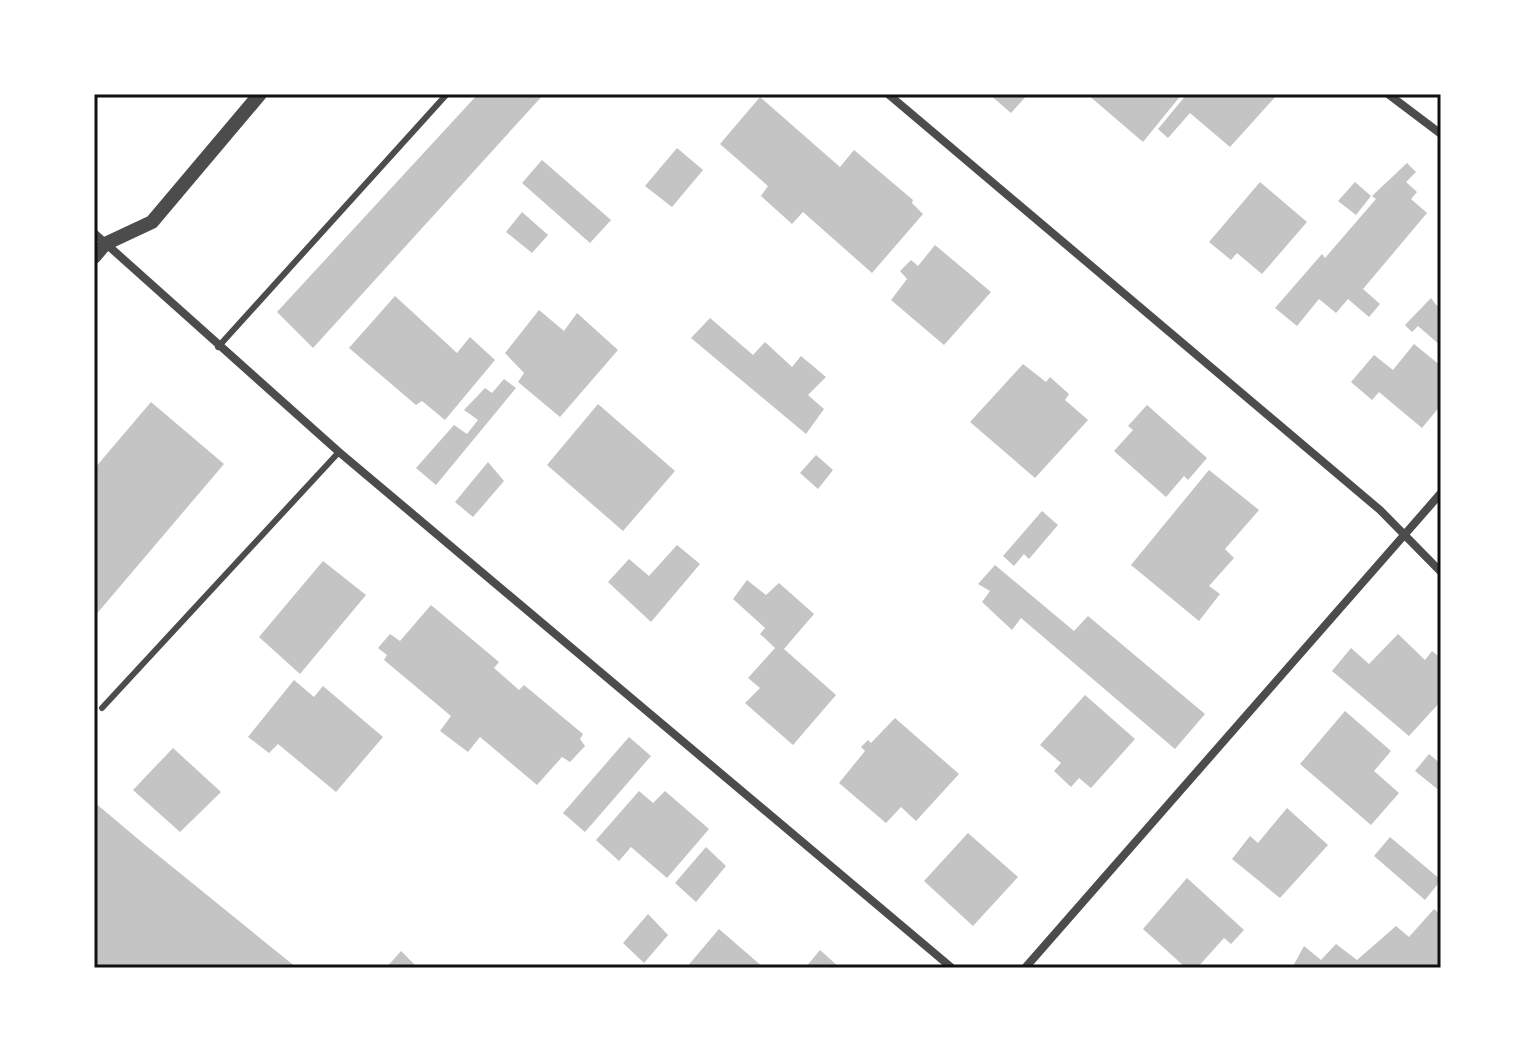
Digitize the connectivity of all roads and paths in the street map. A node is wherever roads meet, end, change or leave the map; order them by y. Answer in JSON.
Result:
{"nodes":[{"id":1,"x":260,"y":94,"type":"edge"},
{"id":2,"x":447,"y":94,"type":"edge"},
{"id":3,"x":888,"y":94,"type":"edge"},
{"id":4,"x":1388,"y":94,"type":"edge"},
{"id":5,"x":1441,"y":134,"type":"edge"},
{"id":6,"x":100,"y":238,"type":"edge"},
{"id":7,"x":94,"y":257,"type":"edge"},
{"id":8,"x":218,"y":347,"type":"junction"},
{"id":9,"x":339,"y":452,"type":"junction"},
{"id":10,"x":1441,"y":493,"type":"edge"},
{"id":11,"x":1403,"y":536,"type":"junction"},
{"id":12,"x":1441,"y":572,"type":"edge"},
{"id":13,"x":102,"y":708,"type":"dead end"},
{"id":14,"x":952,"y":968,"type":"edge"},
{"id":15,"x":1025,"y":968,"type":"edge"}],
"edges":[{"from":1,"to":6,"type":"street"},
{"from":2,"to":8,"type":"lane"},
{"from":3,"to":11,"type":"street"},
{"from":4,"to":5,"type":"street"},
{"from":6,"to":7,"type":"street"},
{"from":6,"to":8,"type":"street"},
{"from":8,"to":9,"type":"street"},
{"from":9,"to":13,"type":"lane"},
{"from":9,"to":14,"type":"street"},
{"from":10,"to":11,"type":"street"},
{"from":11,"to":12,"type":"street"},
{"from":11,"to":15,"type":"street"}]}
